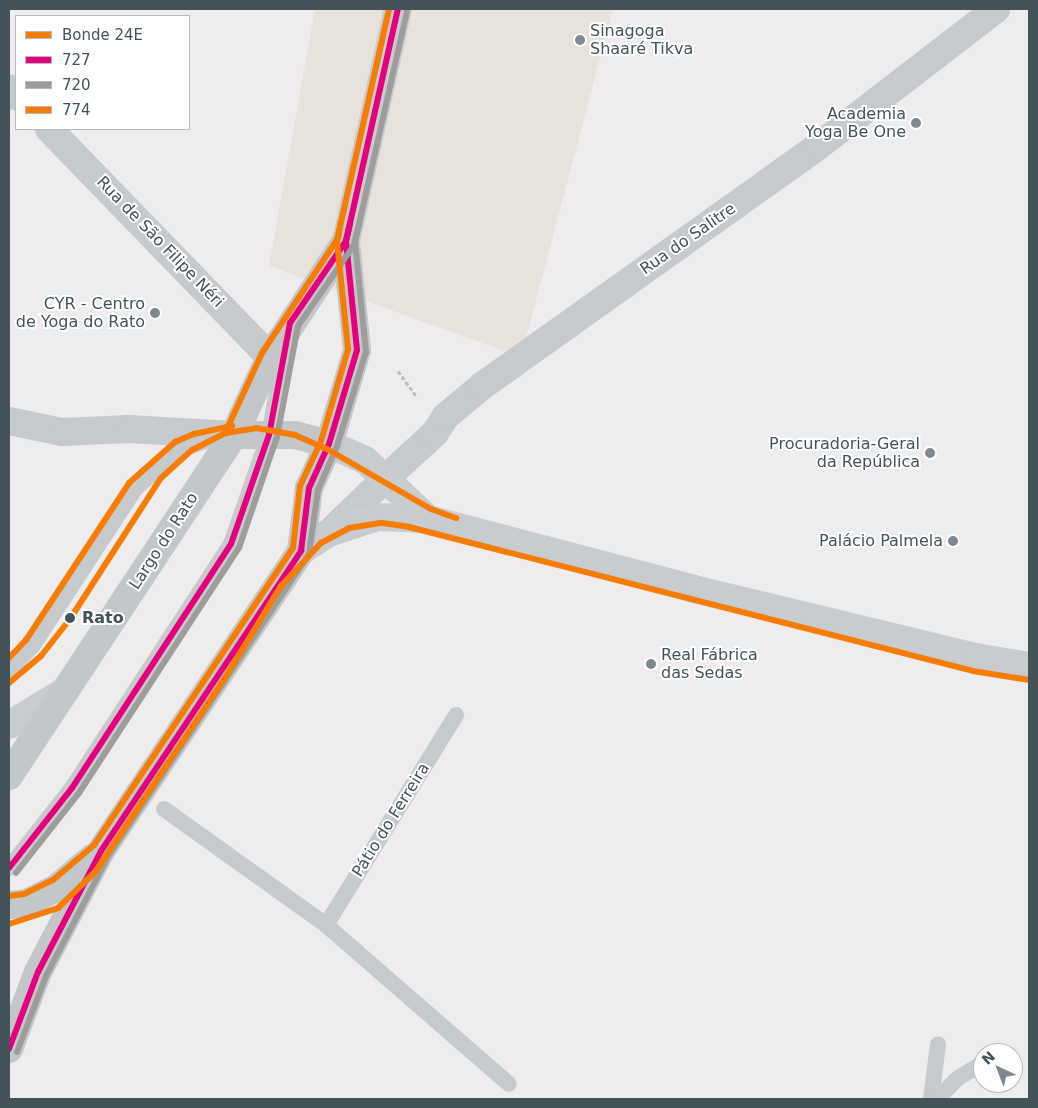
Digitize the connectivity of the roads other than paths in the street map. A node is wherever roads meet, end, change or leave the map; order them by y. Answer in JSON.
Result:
{"nodes":[{"id":1,"x":398,"y":9,"type":"edge"},
{"id":2,"x":996,"y":9,"type":"edge"},
{"id":3,"x":50,"y":130,"type":"edge"},
{"id":4,"x":346,"y":241,"type":"junction"},
{"id":5,"x":290,"y":323,"type":"junction"},
{"id":6,"x":270,"y":357,"type":"junction"},
{"id":7,"x":9,"y":421,"type":"edge"},
{"id":8,"x":234,"y":435,"type":"junction"},
{"id":9,"x":269,"y":435,"type":"junction"},
{"id":10,"x":329,"y":444,"type":"junction"},
{"id":11,"x":387,"y":477,"type":"junction"},
{"id":12,"x":428,"y":519,"type":"junction"},
{"id":13,"x":328,"y":533,"type":"junction"},
{"id":14,"x":301,"y":551,"type":"junction"},
{"id":15,"x":1029,"y":666,"type":"edge"},
{"id":16,"x":9,"y":671,"type":"edge"},
{"id":17,"x":65,"y":691,"type":"junction"},
{"id":18,"x":456,"y":715,"type":"dead end"},
{"id":19,"x":9,"y":725,"type":"edge"},
{"id":20,"x":9,"y":776,"type":"edge"},
{"id":21,"x":164,"y":809,"type":"dead end"},
{"id":22,"x":101,"y":851,"type":"junction"},
{"id":23,"x":9,"y":868,"type":"edge"},
{"id":24,"x":9,"y":905,"type":"edge"},
{"id":25,"x":326,"y":925,"type":"junction"},
{"id":26,"x":938,"y":1044,"type":"dead end"},
{"id":27,"x":9,"y":1049,"type":"edge"},
{"id":28,"x":973,"y":1069,"type":"edge"},
{"id":29,"x":509,"y":1084,"type":"dead end"},
{"id":30,"x":931,"y":1099,"type":"edge"},
{"id":31,"x":937,"y":1099,"type":"edge"}],
"edges":[{"from":1,"to":4,"type":"main road"},
{"from":2,"to":11,"type":"street","name":"Rua do Salitre"},
{"from":3,"to":6,"type":"street","name":"Rua de São Filipe Néri"},
{"from":4,"to":5,"type":"main road","name":"Largo do Rato"},
{"from":4,"to":10,"type":"main road"},
{"from":5,"to":6,"type":"main road","name":"Largo do Rato"},
{"from":5,"to":9,"type":"lane"},
{"from":6,"to":8,"type":"main road","name":"Largo do Rato"},
{"from":7,"to":8,"type":"street"},
{"from":8,"to":9,"type":"main road"},
{"from":8,"to":16,"type":"lane"},
{"from":8,"to":17,"type":"main road","name":"Largo do Rato"},
{"from":9,"to":10,"type":"main road"},
{"from":9,"to":23,"type":"lane"},
{"from":10,"to":11,"type":"main road"},
{"from":10,"to":14,"type":"main road"},
{"from":11,"to":12,"type":"main road"},
{"from":11,"to":13,"type":"street","name":"Rua do Salitre"},
{"from":12,"to":13,"type":"main road"},
{"from":12,"to":15,"type":"main road"},
{"from":13,"to":14,"type":"main road"},
{"from":14,"to":22,"type":"main road"},
{"from":17,"to":19,"type":"main road"},
{"from":17,"to":20,"type":"main road","name":"Largo do Rato"},
{"from":18,"to":25,"type":"lane","name":"Pátio do Ferreira"},
{"from":21,"to":25,"type":"lane"},
{"from":22,"to":24,"type":"main road"},
{"from":22,"to":27,"type":"main road"},
{"from":25,"to":29,"type":"lane"},
{"from":26,"to":30,"type":"lane"},
{"from":28,"to":31,"type":"lane"}]}
